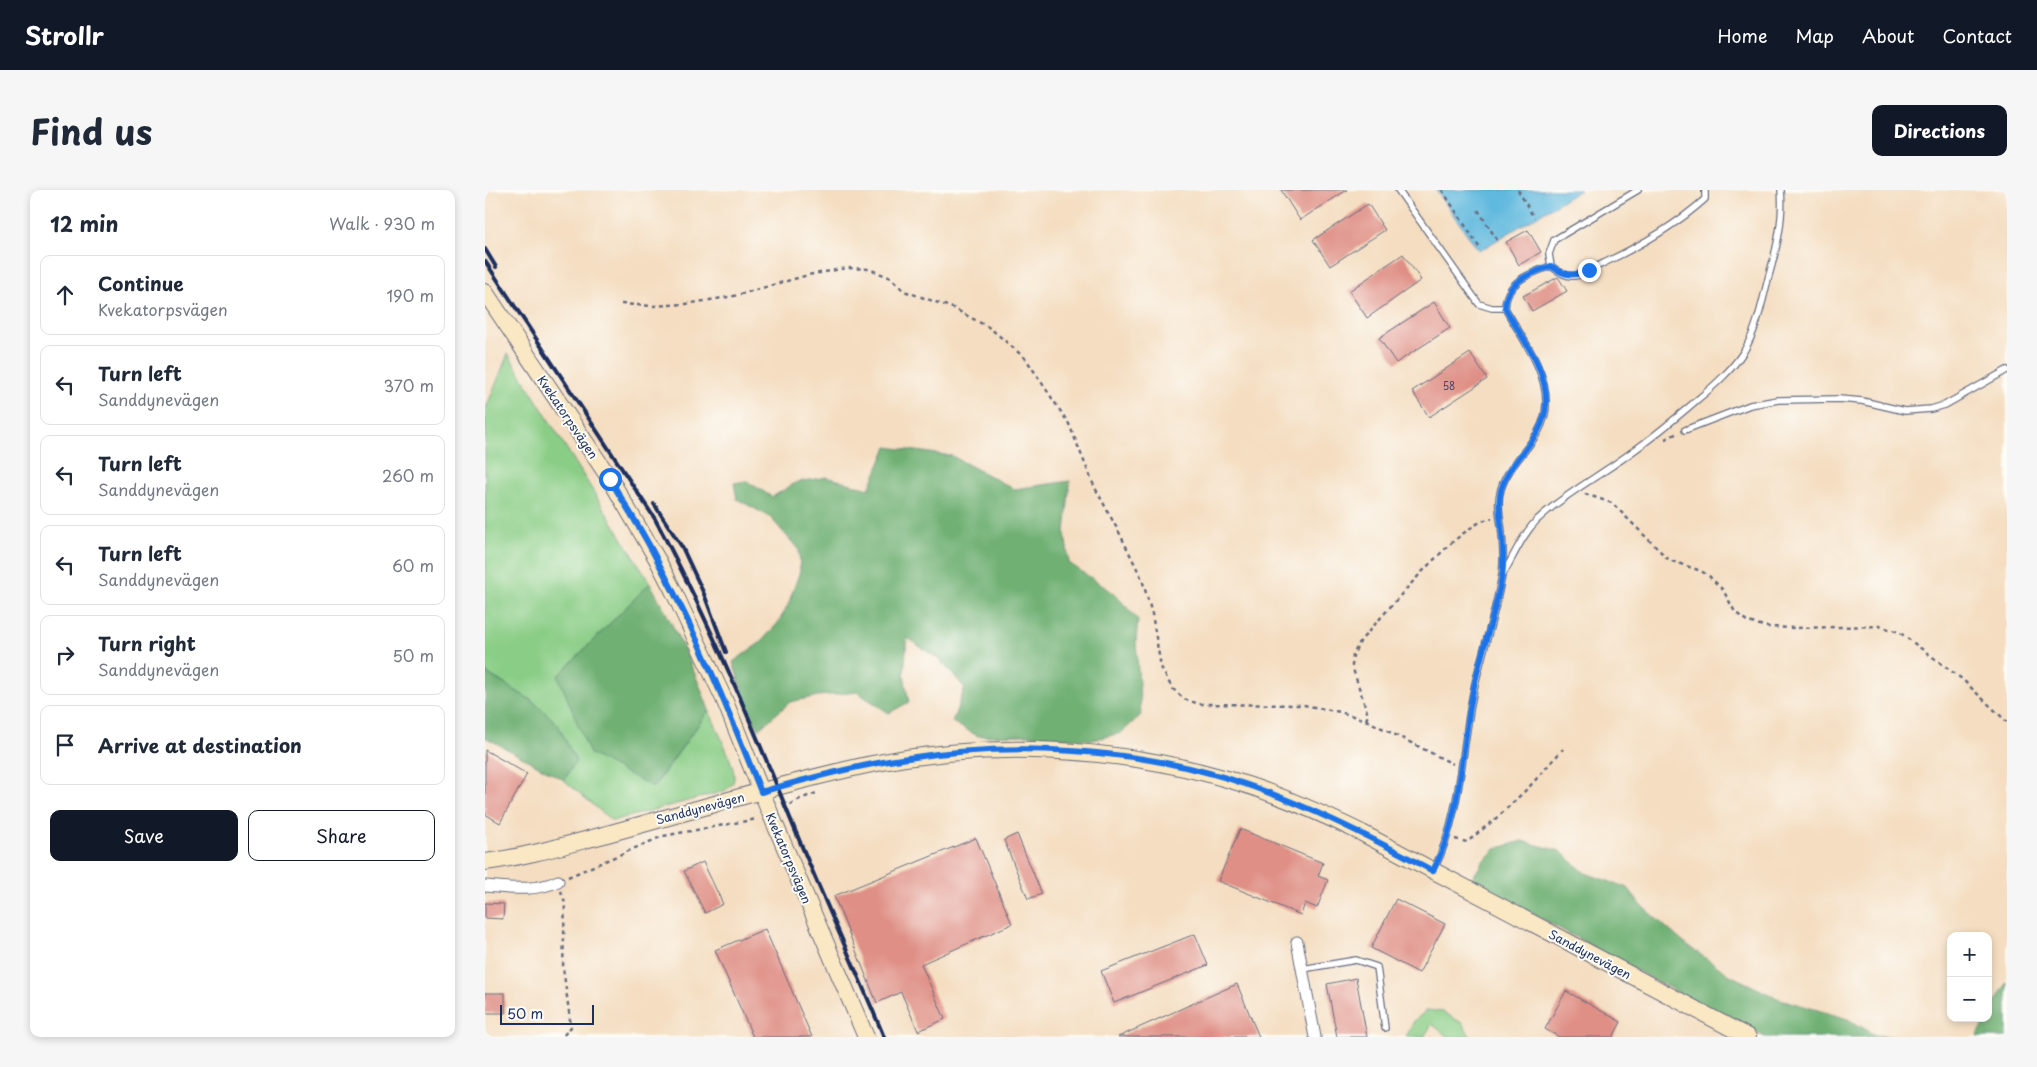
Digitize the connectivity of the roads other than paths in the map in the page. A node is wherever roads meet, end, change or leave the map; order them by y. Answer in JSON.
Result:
{"nodes":[{"id":1,"x":1398,"y":190,"type":"edge"},
{"id":2,"x":1637,"y":190,"type":"edge"},
{"id":3,"x":1705,"y":190,"type":"edge"},
{"id":4,"x":1781,"y":190,"type":"edge"},
{"id":5,"x":1551,"y":266,"type":"junction"},
{"id":6,"x":485,"y":292,"type":"edge"},
{"id":7,"x":1505,"y":308,"type":"junction"},
{"id":8,"x":2007,"y":370,"type":"edge"},
{"id":9,"x":1685,"y":430,"type":"dead end"},
{"id":10,"x":1502,"y":576,"type":"junction"},
{"id":11,"x":761,"y":792,"type":"junction"},
{"id":12,"x":485,"y":862,"type":"edge"},
{"id":13,"x":1433,"y":871,"type":"junction"},
{"id":14,"x":558,"y":881,"type":"road end"},
{"id":15,"x":485,"y":886,"type":"edge"},
{"id":16,"x":1297,"y":942,"type":"dead end"},
{"id":17,"x":1302,"y":969,"type":"junction"},
{"id":18,"x":1385,"y":1028,"type":"dead end"},
{"id":19,"x":866,"y":1037,"type":"edge"},
{"id":20,"x":1315,"y":1037,"type":"edge"},
{"id":21,"x":1748,"y":1037,"type":"edge"}],
"edges":[{"from":1,"to":7,"type":"lane"},
{"from":2,"to":5,"type":"lane"},
{"from":3,"to":5,"type":"lane"},
{"from":4,"to":10,"type":"lane"},
{"from":5,"to":7,"type":"lane"},
{"from":6,"to":11,"type":"street","name":"Kvekatorpsvägen"},
{"from":7,"to":10,"type":"lane"},
{"from":8,"to":9,"type":"lane"},
{"from":10,"to":13,"type":"lane"},
{"from":11,"to":12,"type":"street","name":"Sanddynevägen"},
{"from":11,"to":13,"type":"street","name":"Sanddynevägen"},
{"from":11,"to":19,"type":"street","name":"Kvekatorpsvägen"},
{"from":13,"to":21,"type":"street","name":"Sanddynevägen"},
{"from":14,"to":15,"type":"street"},
{"from":16,"to":17,"type":"street"},
{"from":17,"to":18,"type":"lane"},
{"from":17,"to":20,"type":"street"}]}
